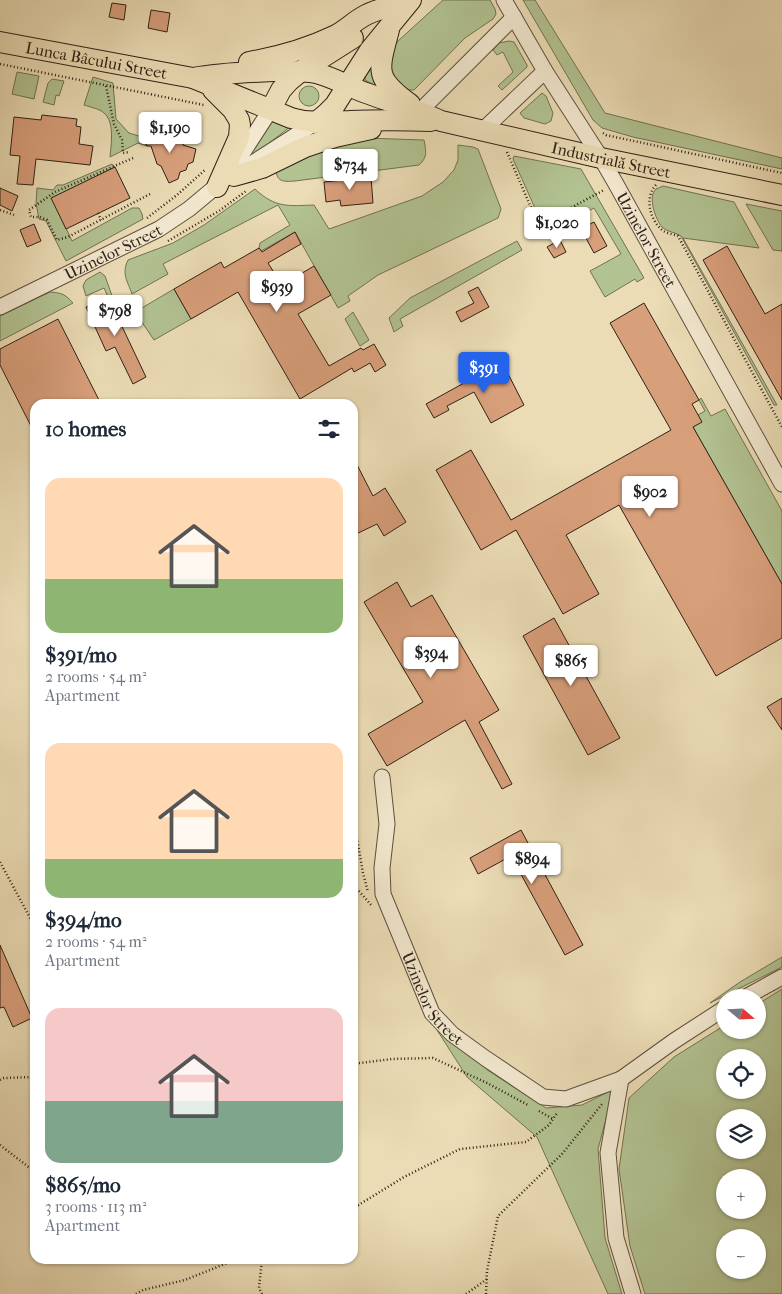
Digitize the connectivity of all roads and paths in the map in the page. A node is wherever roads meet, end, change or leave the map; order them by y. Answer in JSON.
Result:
{"nodes":[{"id":1,"x":504,"y":0,"type":"edge"},
{"id":2,"x":403,"y":2,"type":"edge"},
{"id":3,"x":514,"y":17,"type":"junction"},
{"id":4,"x":390,"y":27,"type":"junction"},
{"id":5,"x":0,"y":42,"type":"edge"},
{"id":6,"x":0,"y":64,"type":"edge"},
{"id":7,"x":301,"y":71,"type":"junction"},
{"id":8,"x":545,"y":71,"type":"junction"},
{"id":9,"x":206,"y":78,"type":"junction"},
{"id":10,"x":347,"y":85,"type":"junction"},
{"id":11,"x":106,"y":86,"type":"junction"},
{"id":12,"x":207,"y":106,"type":"dead end"},
{"id":13,"x":271,"y":109,"type":"junction"},
{"id":14,"x":418,"y":116,"type":"junction"},
{"id":15,"x":315,"y":123,"type":"junction"},
{"id":16,"x":491,"y":132,"type":"junction"},
{"id":17,"x":600,"y":132,"type":"dead end"},
{"id":18,"x":130,"y":152,"type":"dead end"},
{"id":19,"x":133,"y":158,"type":"dead end"},
{"id":20,"x":602,"y":158,"type":"junction"},
{"id":21,"x":212,"y":164,"type":"dead end"},
{"id":22,"x":782,"y":173,"type":"edge"},
{"id":23,"x":223,"y":182,"type":"junction"},
{"id":24,"x":616,"y":184,"type":"junction"},
{"id":25,"x":662,"y":184,"type":"dead end"},
{"id":26,"x":150,"y":194,"type":"dead end"},
{"id":27,"x":782,"y":195,"type":"edge"},
{"id":28,"x":0,"y":210,"type":"edge"},
{"id":29,"x":98,"y":213,"type":"dead end"},
{"id":30,"x":14,"y":215,"type":"dead end"},
{"id":31,"x":147,"y":218,"type":"dead end"},
{"id":32,"x":101,"y":220,"type":"junction"},
{"id":33,"x":539,"y":225,"type":"junction"},
{"id":34,"x":528,"y":231,"type":"dead end"},
{"id":35,"x":542,"y":233,"type":"dead end"},
{"id":36,"x":0,"y":307,"type":"edge"},
{"id":37,"x":782,"y":427,"type":"edge"},
{"id":38,"x":782,"y":484,"type":"edge"},
{"id":39,"x":382,"y":777,"type":"dead end"},
{"id":40,"x":358,"y":844,"type":"edge"},
{"id":41,"x":0,"y":862,"type":"edge"},
{"id":42,"x":358,"y":890,"type":"edge"},
{"id":43,"x":30,"y":918,"type":"edge"},
{"id":44,"x":782,"y":978,"type":"edge"},
{"id":45,"x":761,"y":989,"type":"edge"},
{"id":46,"x":716,"y":1014,"type":"edge"},
{"id":47,"x":358,"y":1063,"type":"edge"},
{"id":48,"x":30,"y":1077,"type":"edge"},
{"id":49,"x":621,"y":1079,"type":"junction"},
{"id":50,"x":0,"y":1080,"type":"edge"},
{"id":51,"x":566,"y":1099,"type":"junction"},
{"id":52,"x":604,"y":1102,"type":"dead end"},
{"id":53,"x":528,"y":1106,"type":"dead end"},
{"id":54,"x":536,"y":1110,"type":"dead end"},
{"id":55,"x":553,"y":1119,"type":"junction"},
{"id":56,"x":0,"y":1145,"type":"edge"},
{"id":57,"x":30,"y":1168,"type":"edge"},
{"id":58,"x":358,"y":1205,"type":"edge"},
{"id":59,"x":223,"y":1264,"type":"edge"},
{"id":60,"x":261,"y":1264,"type":"edge"},
{"id":61,"x":487,"y":1279,"type":"junction"},
{"id":62,"x":136,"y":1294,"type":"edge"},
{"id":63,"x":262,"y":1294,"type":"edge"},
{"id":64,"x":466,"y":1294,"type":"edge"},
{"id":65,"x":486,"y":1294,"type":"edge"},
{"id":66,"x":633,"y":1294,"type":"edge"}],
"edges":[{"from":1,"to":3,"type":"street","name":"Uzinelor Street"},
{"from":2,"to":4,"type":"main road","name":"Uzinelor Street"},
{"from":2,"to":7,"type":"main road","name":"Uzinelor Street"},
{"from":2,"to":9,"type":"main road"},
{"from":3,"to":8,"type":"street","name":"Uzinelor Street"},
{"from":3,"to":14,"type":"street"},
{"from":4,"to":10,"type":"main road","name":"Uzinelor Street"},
{"from":4,"to":14,"type":"main road"},
{"from":5,"to":9,"type":"main road","name":"Lunca Bâcului Street"},
{"from":6,"to":11,"type":"path"},
{"from":7,"to":9,"type":"main road","name":"Lunca Bâcului Street"},
{"from":7,"to":10,"type":"main road","name":"Industrială Street"},
{"from":7,"to":13,"type":"main road","name":"Uzinelor Street"},
{"from":8,"to":16,"type":"street"},
{"from":8,"to":20,"type":"street","name":"Uzinelor Street"},
{"from":9,"to":13,"type":"main road","name":"Lunca Bâcului Street"},
{"from":9,"to":23,"type":"main road"},
{"from":10,"to":14,"type":"main road","name":"Industrială Street"},
{"from":10,"to":15,"type":"main road","name":"Uzinelor Street"},
{"from":11,"to":12,"type":"path"},
{"from":11,"to":18,"type":"path"},
{"from":13,"to":15,"type":"main road","name":"Lunca Bâcului Street"},
{"from":13,"to":23,"type":"street","name":"Uzinelor Street"},
{"from":14,"to":15,"type":"main road","name":"Industrială Street"},
{"from":14,"to":16,"type":"main road","name":"Industrială Street"},
{"from":14,"to":23,"type":"main road"},
{"from":15,"to":23,"type":"street","name":"Uzinelor Street"},
{"from":16,"to":20,"type":"main road","name":"Industrială Street"},
{"from":16,"to":33,"type":"path"},
{"from":17,"to":22,"type":"path"},
{"from":19,"to":32,"type":"path"},
{"from":20,"to":24,"type":"street","name":"Uzinelor Street"},
{"from":20,"to":27,"type":"main road","name":"Industrială Street"},
{"from":21,"to":31,"type":"path"},
{"from":23,"to":36,"type":"street","name":"Uzinelor Street"},
{"from":24,"to":33,"type":"path"},
{"from":24,"to":38,"type":"street","name":"Uzinelor Street"},
{"from":25,"to":37,"type":"path"},
{"from":26,"to":32,"type":"path"},
{"from":28,"to":30,"type":"path"},
{"from":29,"to":32,"type":"path"},
{"from":33,"to":34,"type":"path"},
{"from":33,"to":35,"type":"path"},
{"from":39,"to":51,"type":"street","name":"Uzinelor Street"},
{"from":40,"to":42,"type":"path"},
{"from":41,"to":43,"type":"path"},
{"from":44,"to":45,"type":"street"},
{"from":46,"to":49,"type":"street","name":"Uzinelor Street"},
{"from":47,"to":53,"type":"path"},
{"from":48,"to":50,"type":"path"},
{"from":49,"to":51,"type":"street","name":"Uzinelor Street"},
{"from":49,"to":66,"type":"street"},
{"from":51,"to":55,"type":"path"},
{"from":52,"to":61,"type":"path"},
{"from":54,"to":55,"type":"path"},
{"from":55,"to":58,"type":"path"},
{"from":56,"to":57,"type":"path"},
{"from":59,"to":62,"type":"path"},
{"from":60,"to":63,"type":"path"},
{"from":61,"to":64,"type":"path"},
{"from":61,"to":65,"type":"path"}]}
